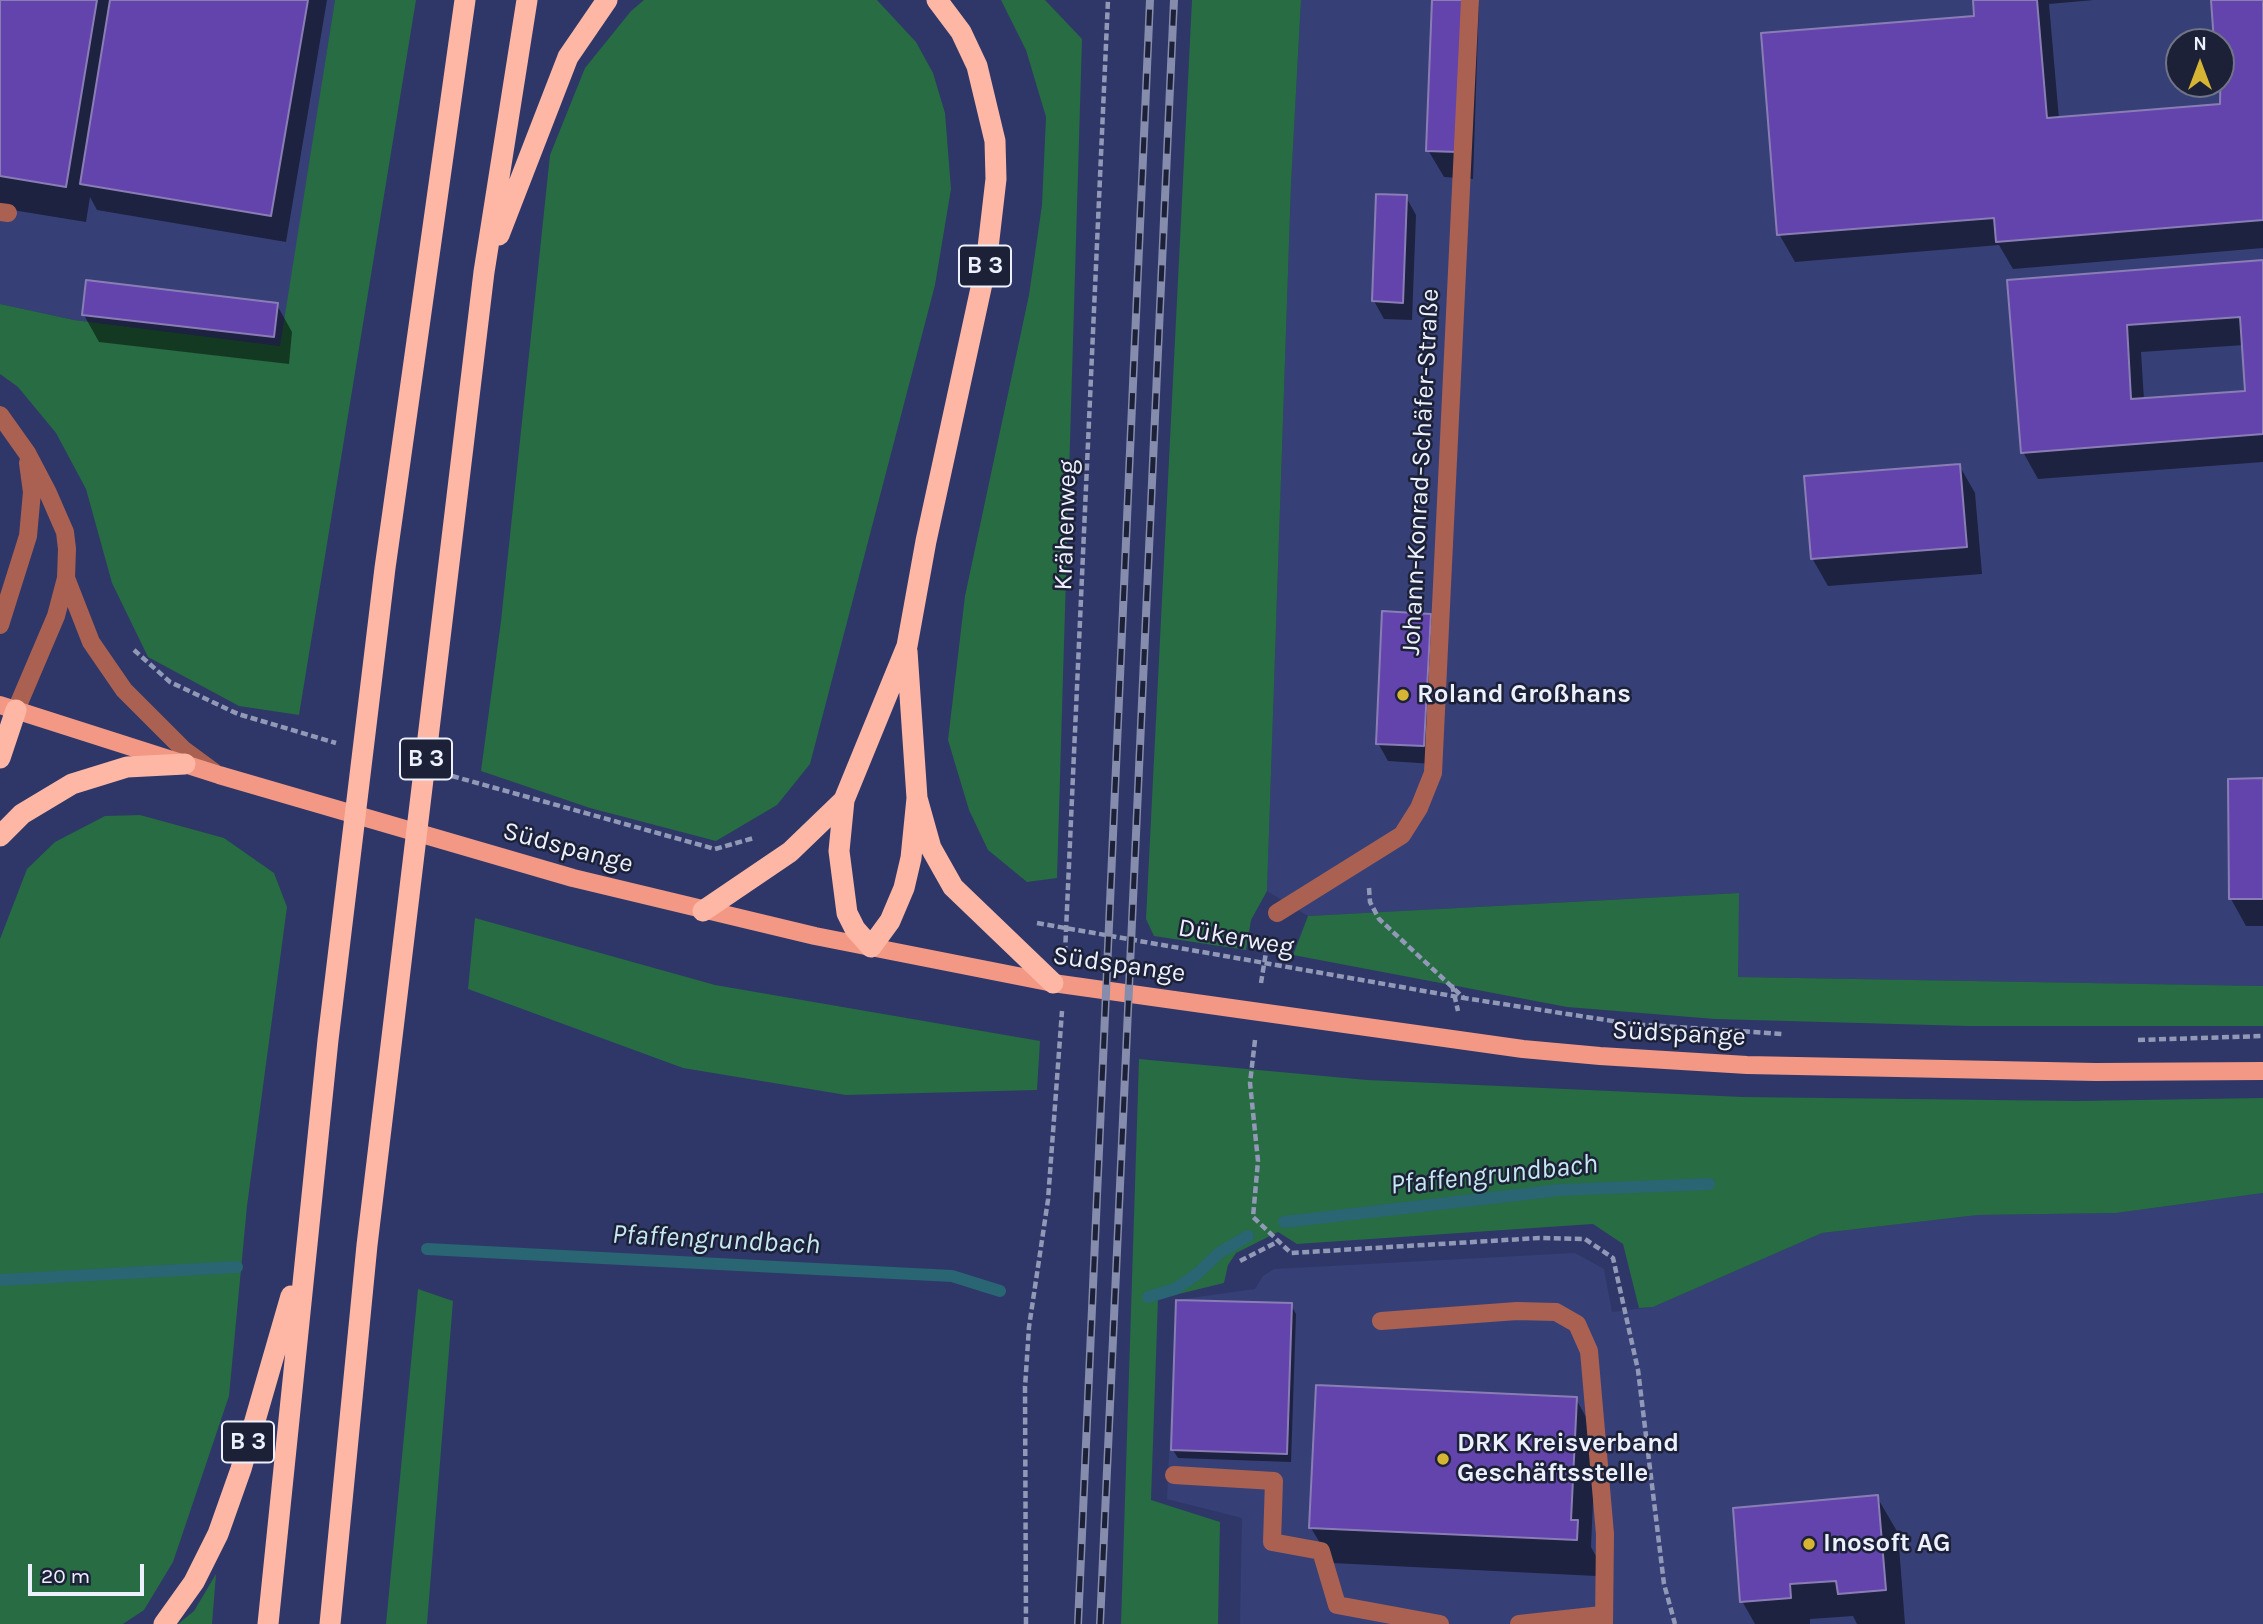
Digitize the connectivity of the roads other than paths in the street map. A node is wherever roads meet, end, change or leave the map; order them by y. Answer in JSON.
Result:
{"nodes":[{"id":1,"x":465,"y":0,"type":"edge"},
{"id":2,"x":527,"y":0,"type":"edge"},
{"id":3,"x":607,"y":0,"type":"edge"},
{"id":4,"x":937,"y":0,"type":"edge"},
{"id":5,"x":1470,"y":0,"type":"edge"},
{"id":6,"x":484,"y":272,"type":"junction"},
{"id":7,"x":0,"y":415,"type":"edge"},
{"id":8,"x":27,"y":453,"type":"junction"},
{"id":9,"x":66,"y":578,"type":"junction"},
{"id":10,"x":0,"y":625,"type":"edge"},
{"id":11,"x":907,"y":646,"type":"junction"},
{"id":12,"x":8,"y":708,"type":"edge"},
{"id":13,"x":0,"y":758,"type":"edge"},
{"id":14,"x":186,"y":764,"type":"junction"},
{"id":15,"x":226,"y":778,"type":"junction"},
{"id":16,"x":917,"y":798,"type":"junction"},
{"id":17,"x":844,"y":800,"type":"junction"},
{"id":18,"x":0,"y":836,"type":"edge"},
{"id":19,"x":704,"y":911,"type":"junction"},
{"id":20,"x":1278,"y":912,"type":"road end"},
{"id":21,"x":871,"y":947,"type":"junction"},
{"id":22,"x":1057,"y":990,"type":"junction"},
{"id":23,"x":2263,"y":1071,"type":"edge"},
{"id":24,"x":305,"y":1247,"type":"junction"},
{"id":25,"x":1381,"y":1321,"type":"dead end"},
{"id":26,"x":1174,"y":1475,"type":"dead end"},
{"id":27,"x":1603,"y":1620,"type":"edge"},
{"id":28,"x":164,"y":1624,"type":"edge"},
{"id":29,"x":268,"y":1624,"type":"edge"},
{"id":30,"x":330,"y":1624,"type":"edge"},
{"id":31,"x":1440,"y":1624,"type":"edge"},
{"id":32,"x":1519,"y":1624,"type":"edge"}],
"edges":[{"from":1,"to":24,"type":"highway","number":"B 3"},
{"from":2,"to":6,"type":"highway","number":"B 3"},
{"from":3,"to":6,"type":"highway","number":"B 3"},
{"from":4,"to":11,"type":"highway","number":"B 3"},
{"from":5,"to":20,"type":"street","name":"Johann-Konrad-Schäfer-Straße"},
{"from":6,"to":30,"type":"highway","number":"B 3"},
{"from":7,"to":8,"type":"street"},
{"from":8,"to":9,"type":"street"},
{"from":8,"to":10,"type":"street"},
{"from":9,"to":12,"type":"street"},
{"from":9,"to":15,"type":"street"},
{"from":11,"to":16,"type":"highway","number":"B 3"},
{"from":11,"to":17,"type":"highway","number":"B 3"},
{"from":12,"to":13,"type":"highway"},
{"from":12,"to":14,"type":"main road","name":"Südspange"},
{"from":14,"to":15,"type":"main road","name":"Südspange"},
{"from":14,"to":18,"type":"highway"},
{"from":15,"to":19,"type":"main road","name":"Südspange"},
{"from":16,"to":21,"type":"highway","number":"B 3"},
{"from":16,"to":22,"type":"highway","number":"B 3"},
{"from":17,"to":19,"type":"highway","number":"B 3"},
{"from":17,"to":21,"type":"highway","number":"B 3"},
{"from":19,"to":21,"type":"main road","name":"Südspange"},
{"from":21,"to":22,"type":"main road","name":"Südspange"},
{"from":22,"to":23,"type":"main road","name":"Südspange"},
{"from":24,"to":28,"type":"highway","number":"B 3"},
{"from":24,"to":29,"type":"highway","number":"B 3"},
{"from":25,"to":27,"type":"street"},
{"from":26,"to":31,"type":"street"},
{"from":27,"to":32,"type":"street"}]}
